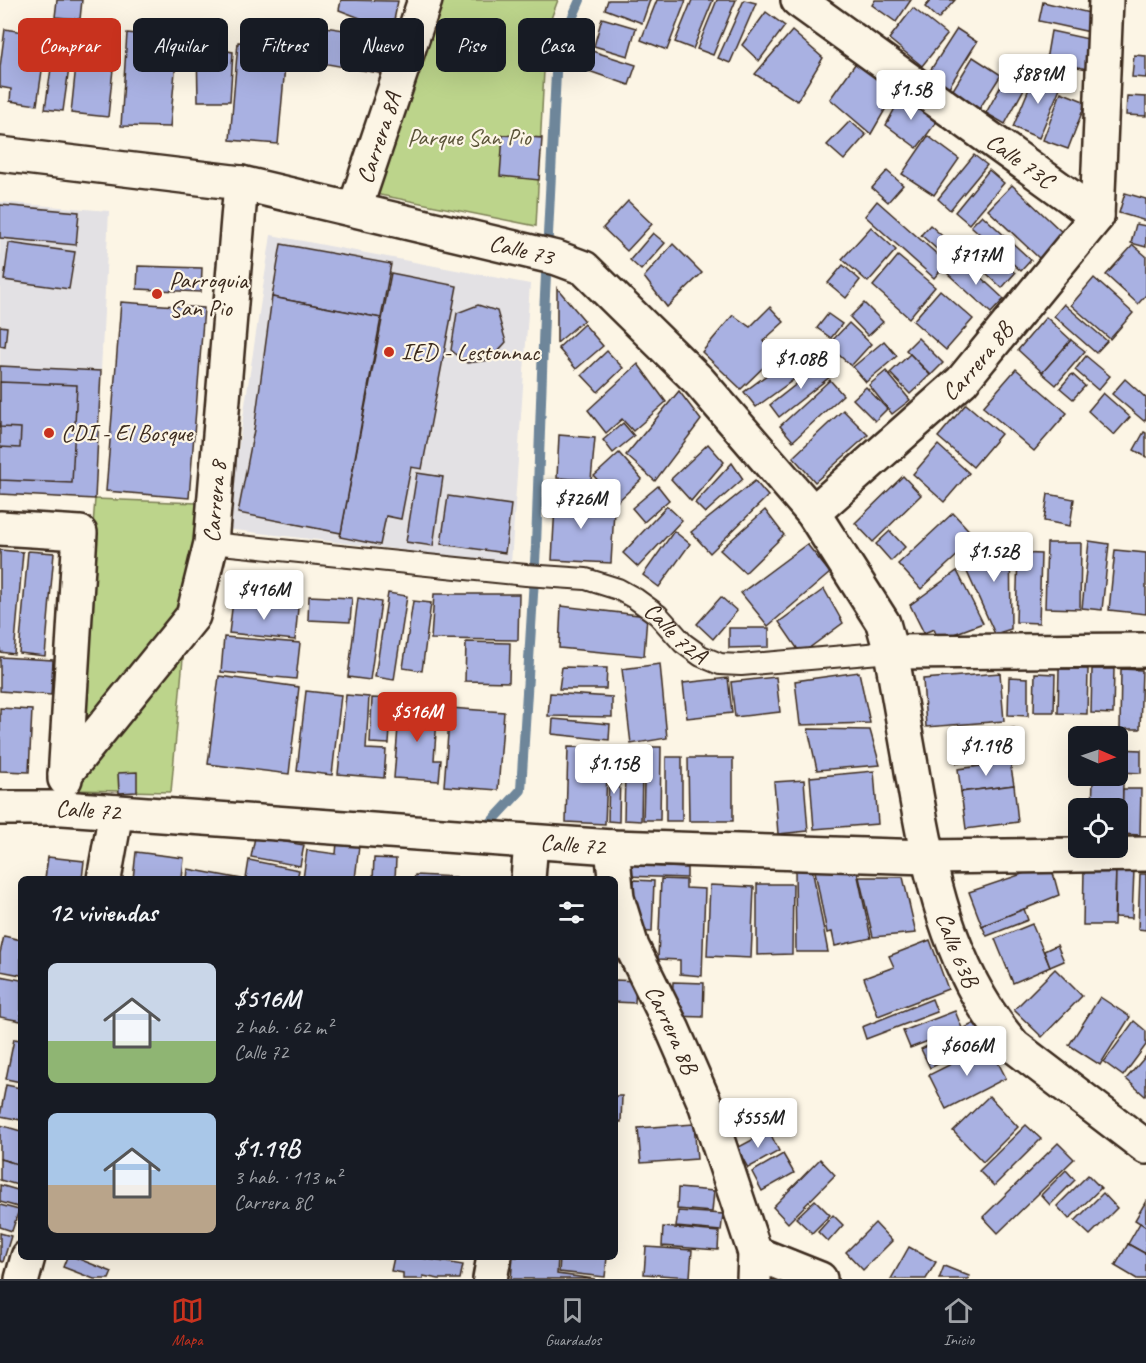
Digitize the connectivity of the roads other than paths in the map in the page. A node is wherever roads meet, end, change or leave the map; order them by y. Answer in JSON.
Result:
{"nodes":[{"id":1,"x":425,"y":0,"type":"edge"},
{"id":2,"x":798,"y":0,"type":"edge"},
{"id":3,"x":1106,"y":0,"type":"edge"},
{"id":4,"x":0,"y":154,"type":"edge"},
{"id":5,"x":241,"y":183,"type":"junction"},
{"id":6,"x":355,"y":208,"type":"junction"},
{"id":7,"x":1097,"y":216,"type":"junction"},
{"id":8,"x":813,"y":513,"type":"junction"},
{"id":9,"x":0,"y":528,"type":"edge"},
{"id":10,"x":212,"y":543,"type":"junction"},
{"id":11,"x":887,"y":637,"type":"junction"},
{"id":12,"x":1146,"y":650,"type":"edge"},
{"id":13,"x":65,"y":774,"type":"junction"},
{"id":14,"x":0,"y":808,"type":"edge"},
{"id":15,"x":63,"y":808,"type":"junction"},
{"id":16,"x":116,"y":812,"type":"junction"},
{"id":17,"x":531,"y":842,"type":"junction"},
{"id":18,"x":612,"y":847,"type":"junction"},
{"id":19,"x":1146,"y":854,"type":"edge"},
{"id":20,"x":927,"y":857,"type":"junction"},
{"id":21,"x":105,"y":876,"type":"edge"},
{"id":22,"x":528,"y":876,"type":"edge"},
{"id":23,"x":615,"y":876,"type":"edge"},
{"id":24,"x":618,"y":901,"type":"edge"},
{"id":25,"x":1146,"y":1147,"type":"edge"},
{"id":26,"x":27,"y":1260,"type":"edge"},
{"id":27,"x":493,"y":1260,"type":"edge"},
{"id":28,"x":755,"y":1266,"type":"edge"},
{"id":29,"x":22,"y":1279,"type":"edge"},
{"id":30,"x":490,"y":1279,"type":"edge"},
{"id":31,"x":819,"y":1279,"type":"edge"}],
"edges":[{"from":1,"to":6,"type":"street","name":"Carrera 8A"},
{"from":2,"to":7,"type":"street","name":"Calle 73C"},
{"from":3,"to":7,"type":"street"},
{"from":4,"to":5,"type":"street","name":"Calle 73"},
{"from":5,"to":6,"type":"street","name":"Calle 73"},
{"from":5,"to":10,"type":"street","name":"Carrera 8"},
{"from":6,"to":8,"type":"street","name":"Calle 73"},
{"from":7,"to":8,"type":"street","name":"Carrera 8B"},
{"from":8,"to":11,"type":"street","name":"Calle 73"},
{"from":9,"to":13,"type":"street"},
{"from":10,"to":11,"type":"lane","name":"Calle 72A"},
{"from":10,"to":13,"type":"street","name":"Carrera 8"},
{"from":11,"to":12,"type":"street","name":"Calle 72A"},
{"from":11,"to":20,"type":"street","name":"Calle 63B"},
{"from":13,"to":15,"type":"street"},
{"from":14,"to":15,"type":"street","name":"Calle 72"},
{"from":15,"to":16,"type":"street","name":"Calle 72"},
{"from":16,"to":17,"type":"street","name":"Calle 72"},
{"from":16,"to":21,"type":"street"},
{"from":17,"to":18,"type":"street","name":"Calle 72"},
{"from":17,"to":22,"type":"street"},
{"from":18,"to":20,"type":"street","name":"Calle 72"},
{"from":18,"to":23,"type":"street","name":"Carrera 8B"},
{"from":19,"to":20,"type":"street","name":"Calle 72"},
{"from":20,"to":25,"type":"street","name":"Calle 63B"},
{"from":24,"to":28,"type":"street","name":"Carrera 8B"},
{"from":26,"to":29,"type":"street"},
{"from":27,"to":30,"type":"street"},
{"from":28,"to":31,"type":"street"}]}
